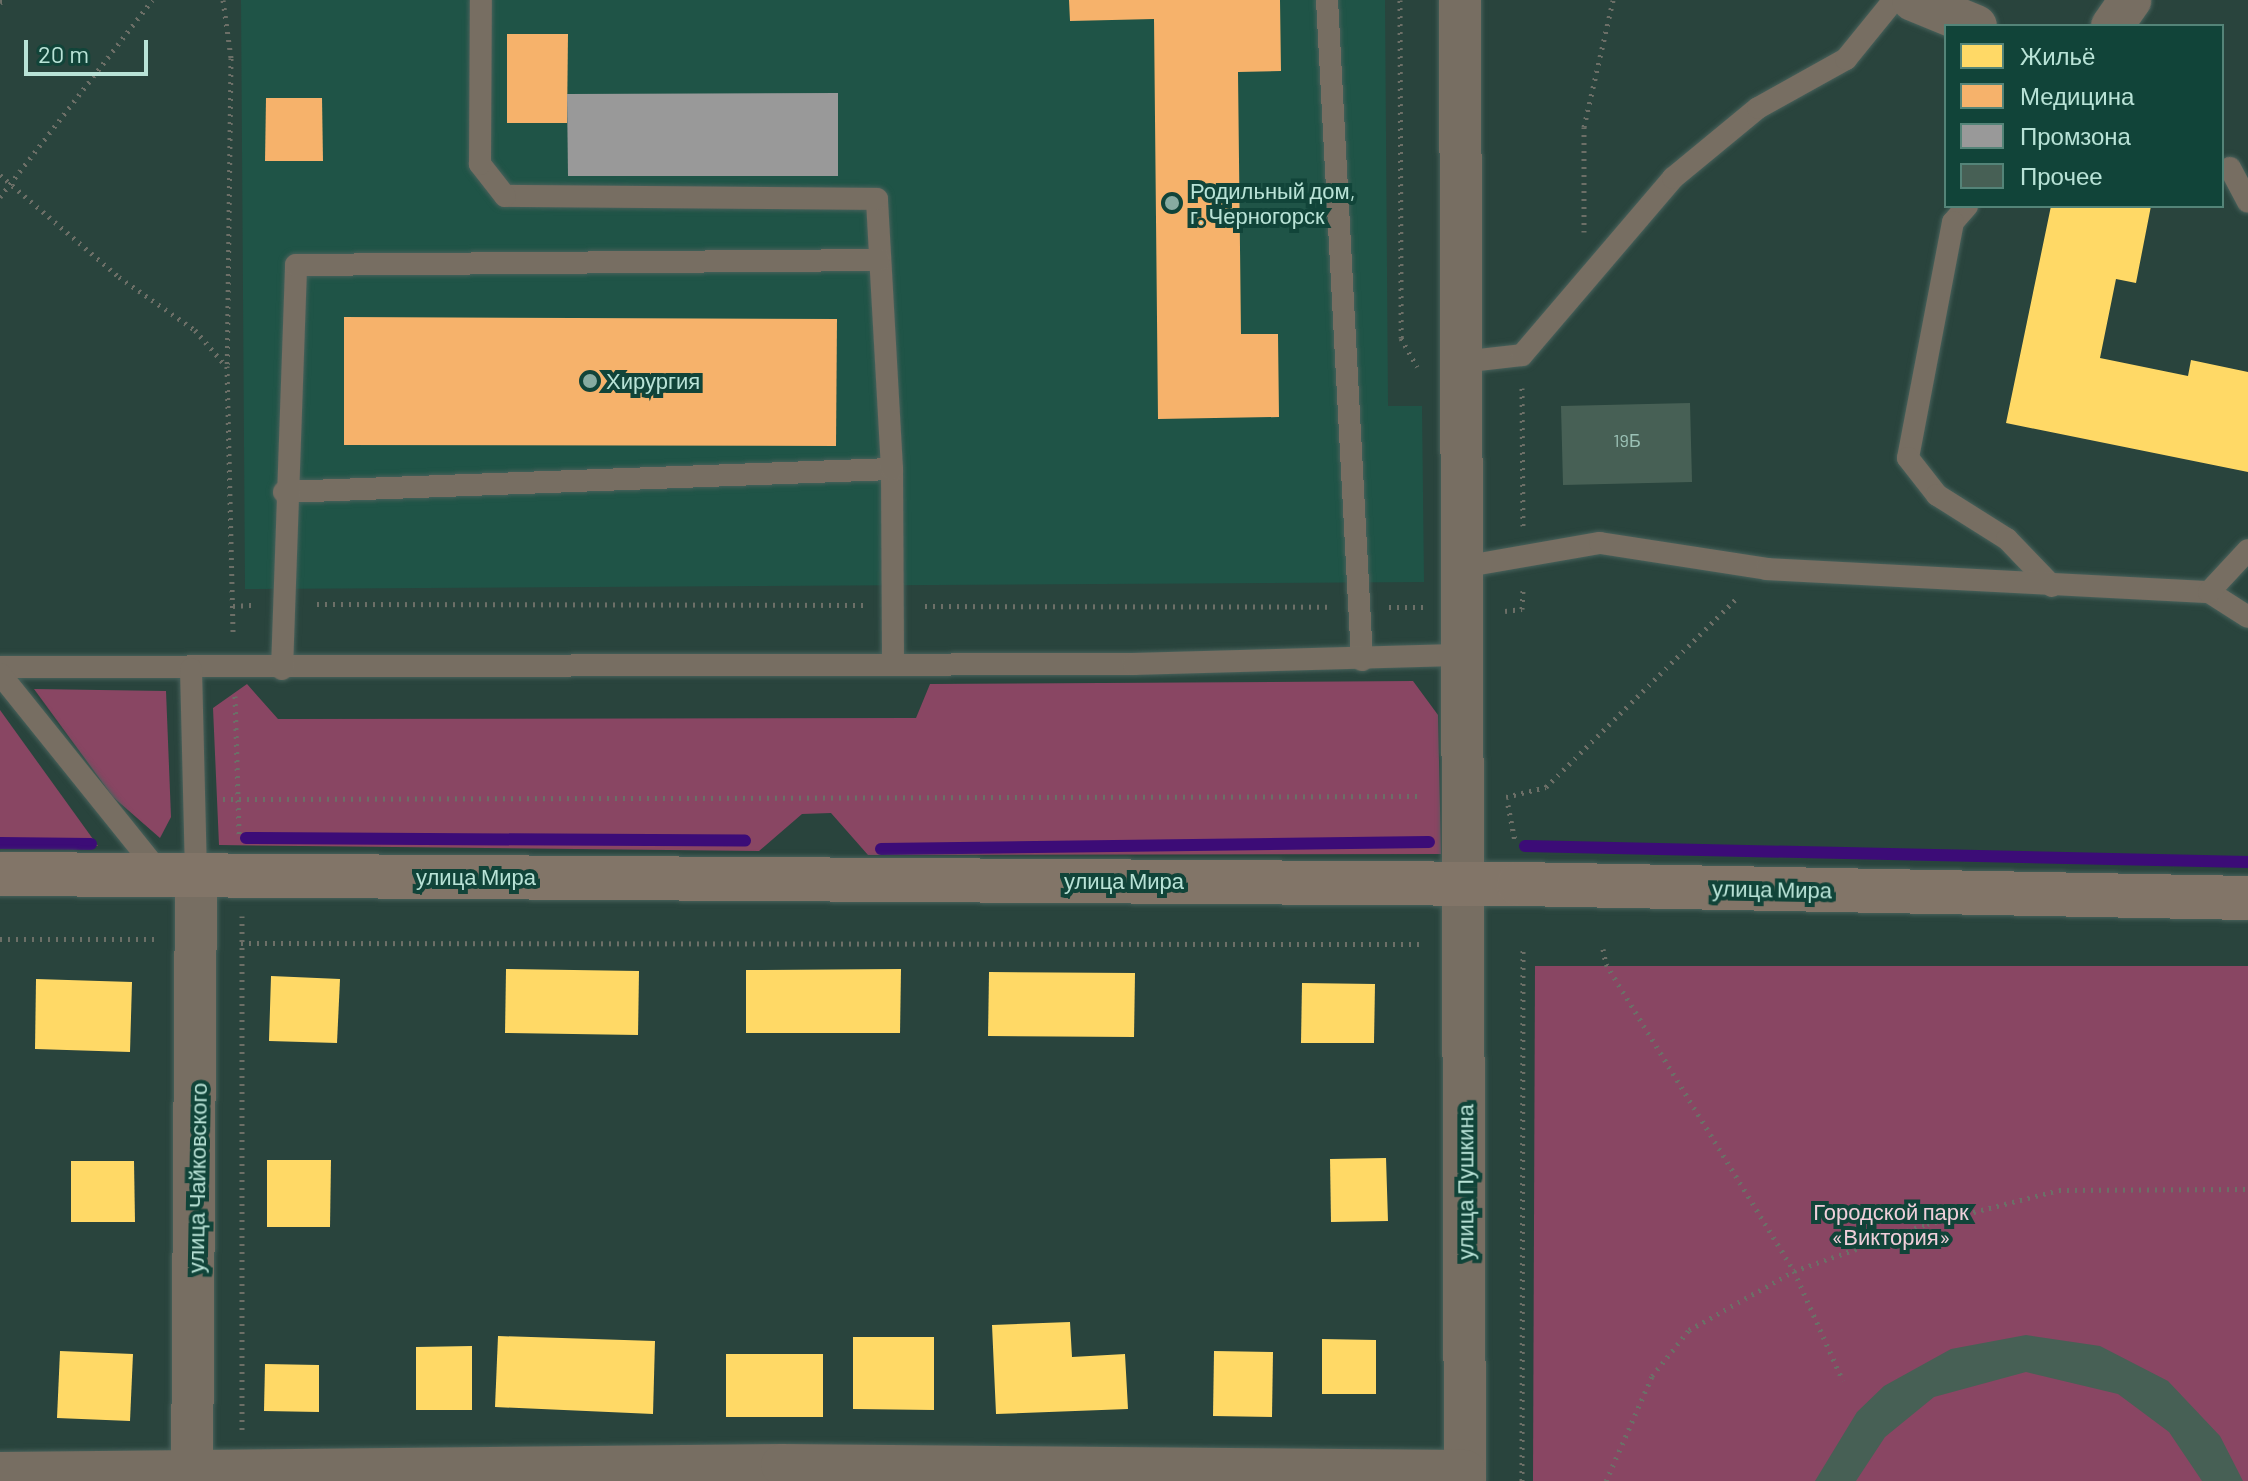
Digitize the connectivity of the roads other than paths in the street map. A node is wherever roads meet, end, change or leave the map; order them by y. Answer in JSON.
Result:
{"nodes":[{"id":1,"x":481,"y":0,"type":"edge"},
{"id":2,"x":1327,"y":0,"type":"edge"},
{"id":3,"x":1460,"y":0,"type":"edge"},
{"id":4,"x":1894,"y":0,"type":"edge"},
{"id":5,"x":1913,"y":0,"type":"edge"},
{"id":6,"x":2130,"y":0,"type":"edge"},
{"id":7,"x":1971,"y":24,"type":"edge"},
{"id":8,"x":2113,"y":24,"type":"edge"},
{"id":9,"x":2230,"y":168,"type":"dead end"},
{"id":10,"x":2248,"y":202,"type":"edge"},
{"id":11,"x":1965,"y":208,"type":"edge"},
{"id":12,"x":879,"y":260,"type":"junction"},
{"id":13,"x":1461,"y":362,"type":"junction"},
{"id":14,"x":892,"y":469,"type":"junction"},
{"id":15,"x":284,"y":492,"type":"junction"},
{"id":16,"x":2248,"y":550,"type":"edge"},
{"id":17,"x":1462,"y":567,"type":"junction"},
{"id":18,"x":2052,"y":586,"type":"junction"},
{"id":19,"x":2209,"y":592,"type":"junction"},
{"id":20,"x":2248,"y":617,"type":"edge"},
{"id":21,"x":1463,"y":655,"type":"junction"},
{"id":22,"x":1362,"y":660,"type":"junction"},
{"id":23,"x":893,"y":665,"type":"junction"},
{"id":24,"x":0,"y":667,"type":"edge"},
{"id":25,"x":191,"y":669,"type":"junction"},
{"id":26,"x":282,"y":669,"type":"junction"},
{"id":27,"x":0,"y":674,"type":"edge"},
{"id":28,"x":0,"y":874,"type":"edge"},
{"id":29,"x":179,"y":874,"type":"junction"},
{"id":30,"x":1465,"y":884,"type":"junction"},
{"id":31,"x":2248,"y":898,"type":"edge"},
{"id":32,"x":0,"y":1473,"type":"edge"},
{"id":33,"x":192,"y":1476,"type":"edge"},
{"id":34,"x":1465,"y":1476,"type":"edge"}],
"edges":[{"from":1,"to":12,"type":"lane"},
{"from":2,"to":22,"type":"lane"},
{"from":3,"to":13,"type":"street","name":"улица Пушкина"},
{"from":4,"to":13,"type":"lane"},
{"from":5,"to":7,"type":"street"},
{"from":6,"to":8,"type":"street"},
{"from":9,"to":10,"type":"lane"},
{"from":11,"to":18,"type":"lane"},
{"from":12,"to":14,"type":"lane"},
{"from":12,"to":15,"type":"lane"},
{"from":13,"to":17,"type":"street","name":"улица Пушкина"},
{"from":14,"to":15,"type":"lane"},
{"from":14,"to":23,"type":"lane"},
{"from":15,"to":26,"type":"lane"},
{"from":16,"to":19,"type":"lane"},
{"from":17,"to":18,"type":"lane"},
{"from":17,"to":21,"type":"street","name":"улица Пушкина"},
{"from":18,"to":19,"type":"lane"},
{"from":19,"to":20,"type":"lane"},
{"from":21,"to":22,"type":"lane"},
{"from":21,"to":30,"type":"street","name":"улица Пушкина"},
{"from":22,"to":23,"type":"lane"},
{"from":23,"to":26,"type":"lane"},
{"from":24,"to":25,"type":"lane"},
{"from":25,"to":26,"type":"lane"},
{"from":25,"to":29,"type":"lane"},
{"from":27,"to":29,"type":"lane"},
{"from":28,"to":29,"type":"main road","name":"улица Мира"},
{"from":29,"to":30,"type":"main road","name":"улица Мира"},
{"from":29,"to":33,"type":"street","name":"улица Чайковского"},
{"from":30,"to":31,"type":"main road","name":"улица Мира"},
{"from":30,"to":34,"type":"street","name":"улица Пушкина"},
{"from":32,"to":33,"type":"street"},
{"from":33,"to":34,"type":"street"}]}
